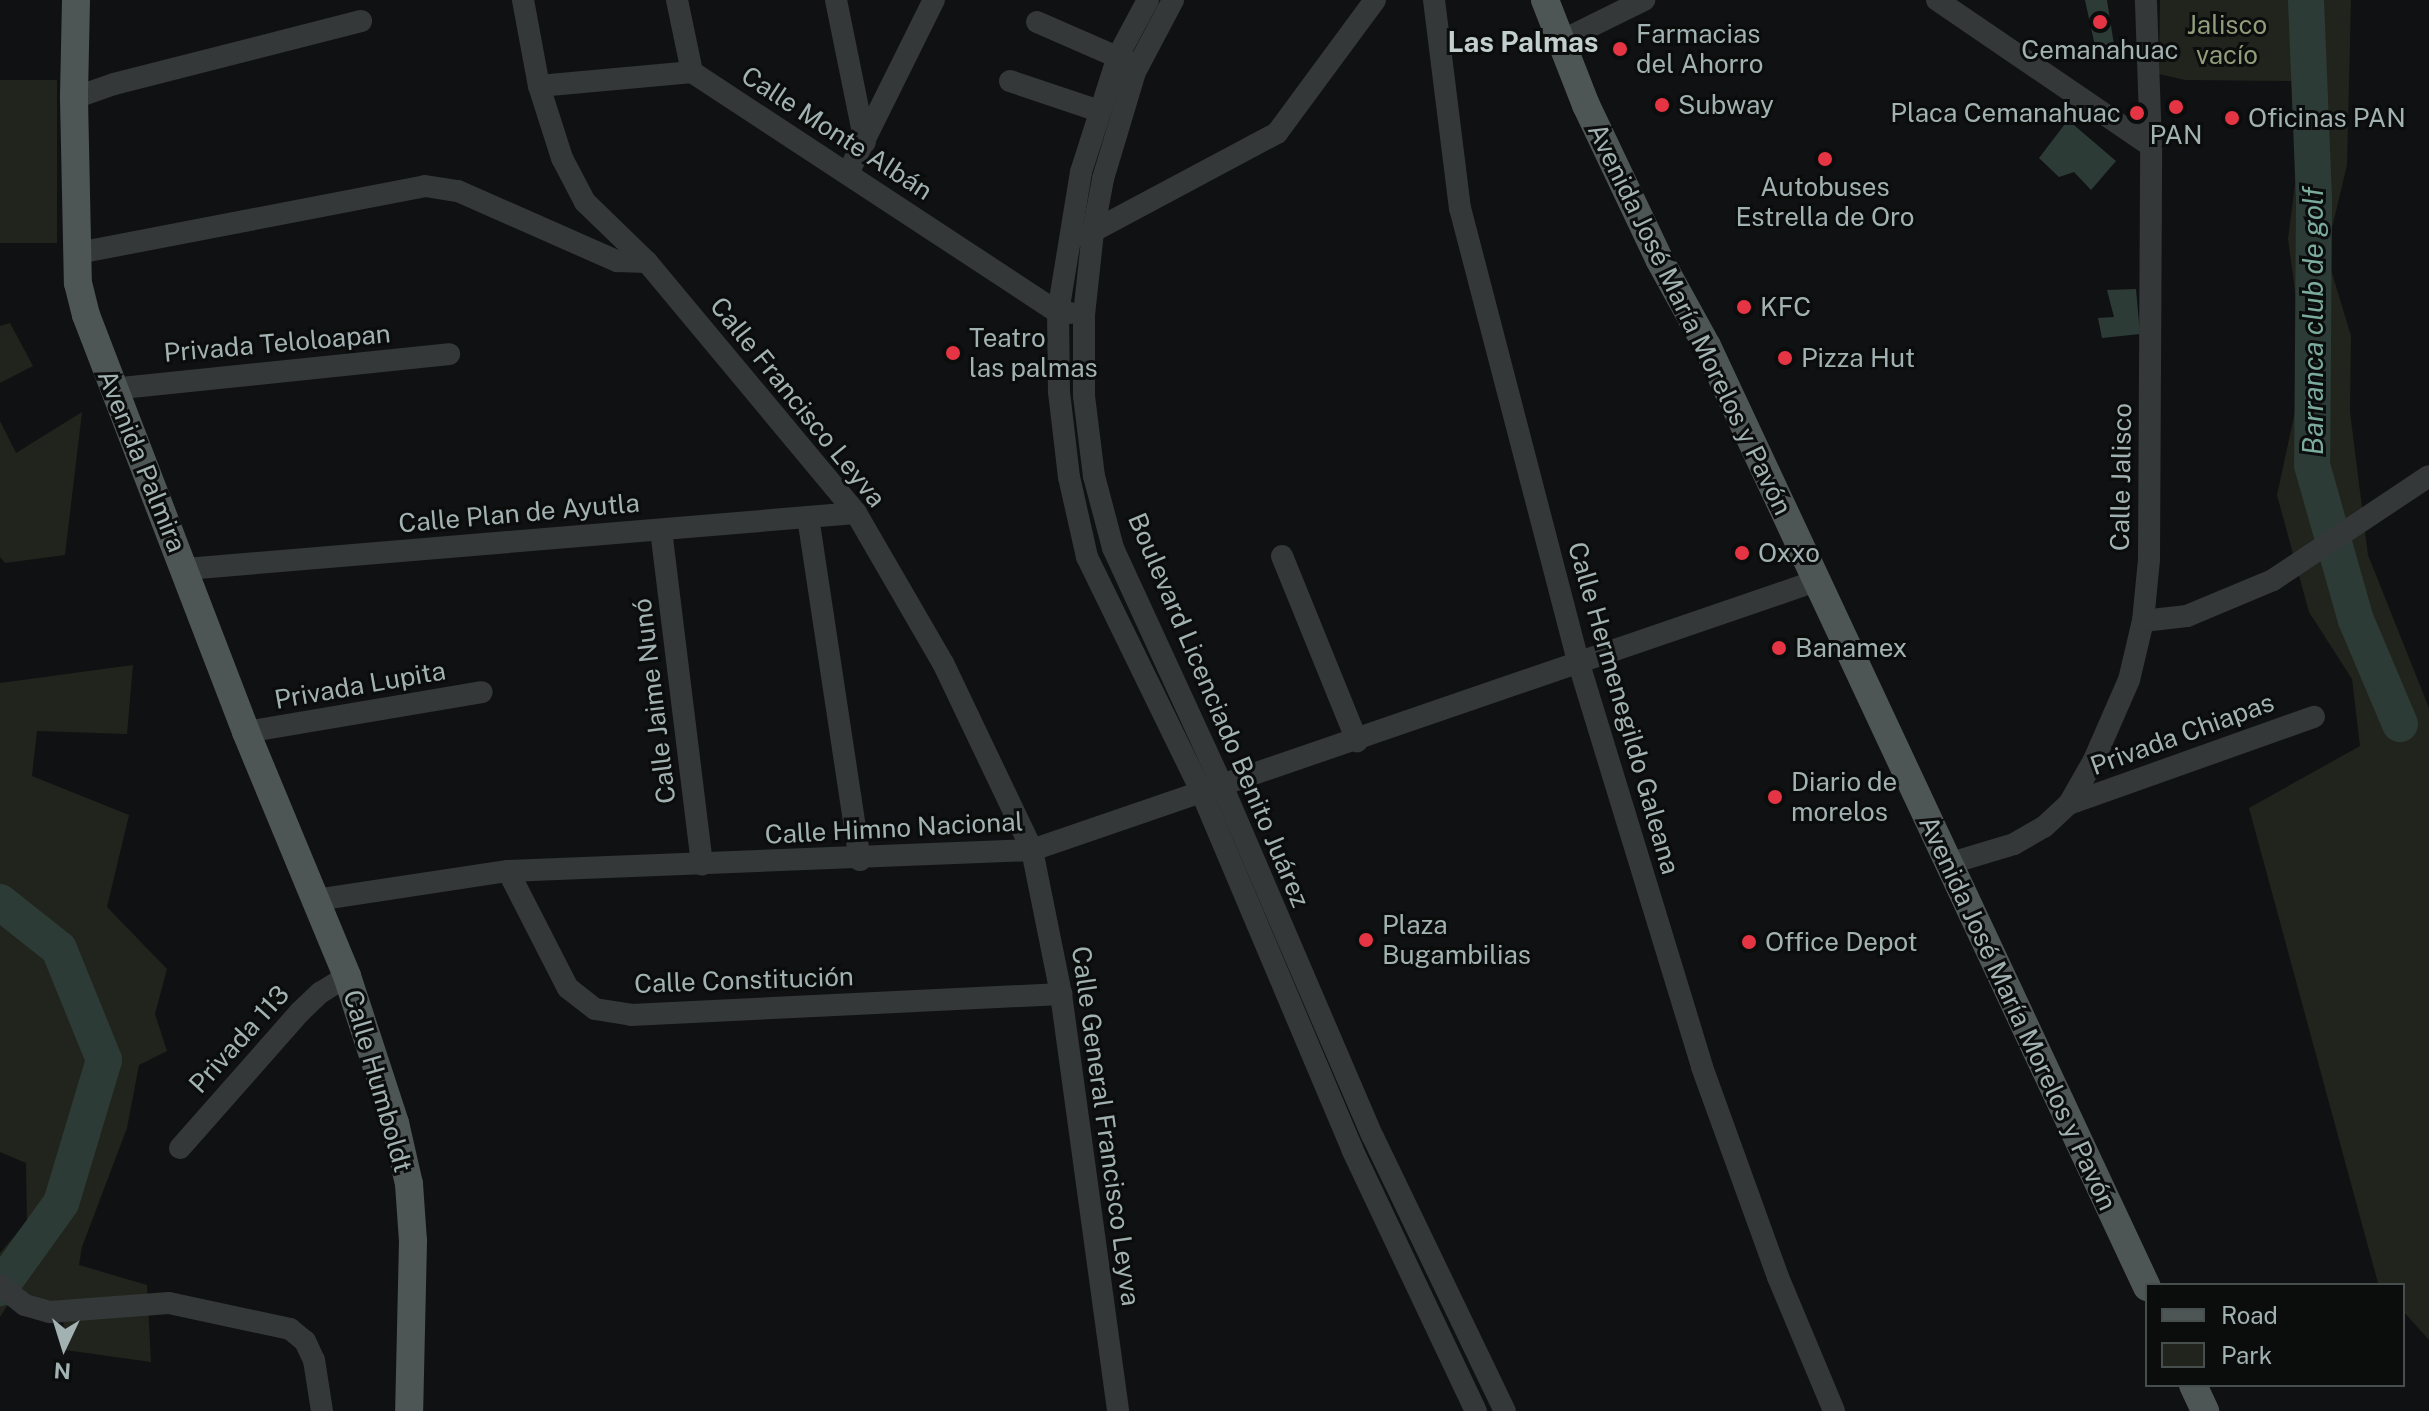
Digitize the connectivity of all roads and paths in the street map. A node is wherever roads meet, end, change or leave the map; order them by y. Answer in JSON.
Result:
{"nodes":[{"id":1,"x":76,"y":0,"type":"edge"},
{"id":2,"x":523,"y":0,"type":"edge"},
{"id":3,"x":677,"y":0,"type":"edge"},
{"id":4,"x":836,"y":0,"type":"edge"},
{"id":5,"x":934,"y":0,"type":"edge"},
{"id":6,"x":1148,"y":0,"type":"edge"},
{"id":7,"x":1173,"y":0,"type":"edge"},
{"id":8,"x":1375,"y":0,"type":"edge"},
{"id":9,"x":1434,"y":0,"type":"edge"},
{"id":10,"x":1545,"y":0,"type":"edge"},
{"id":11,"x":1644,"y":0,"type":"edge"},
{"id":12,"x":1937,"y":0,"type":"edge"},
{"id":13,"x":2146,"y":0,"type":"edge"},
{"id":14,"x":361,"y":21,"type":"dead end"},
{"id":15,"x":1037,"y":22,"type":"dead end"},
{"id":16,"x":1561,"y":41,"type":"junction"},
{"id":17,"x":1128,"y":61,"type":"junction"},
{"id":18,"x":692,"y":72,"type":"junction"},
{"id":19,"x":1010,"y":81,"type":"dead end"},
{"id":20,"x":539,"y":86,"type":"junction"},
{"id":21,"x":74,"y":98,"type":"junction"},
{"id":22,"x":1099,"y":111,"type":"junction"},
{"id":23,"x":865,"y":142,"type":"junction"},
{"id":24,"x":2151,"y":146,"type":"junction"},
{"id":25,"x":848,"y":173,"type":"junction"},
{"id":26,"x":1093,"y":232,"type":"junction"},
{"id":27,"x":1069,"y":243,"type":"junction"},
{"id":28,"x":78,"y":253,"type":"junction"},
{"id":29,"x":647,"y":262,"type":"junction"},
{"id":30,"x":1058,"y":312,"type":"junction"},
{"id":31,"x":1084,"y":315,"type":"junction"},
{"id":32,"x":449,"y":354,"type":"dead end"},
{"id":33,"x":112,"y":389,"type":"junction"},
{"id":34,"x":2429,"y":476,"type":"edge"},
{"id":35,"x":856,"y":513,"type":"junction"},
{"id":36,"x":808,"y":517,"type":"junction"},
{"id":37,"x":661,"y":530,"type":"junction"},
{"id":38,"x":1282,"y":556,"type":"dead end"},
{"id":39,"x":186,"y":569,"type":"junction"},
{"id":40,"x":1816,"y":581,"type":"junction"},
{"id":41,"x":2143,"y":621,"type":"junction"},
{"id":42,"x":1579,"y":664,"type":"junction"},
{"id":43,"x":482,"y":692,"type":"dead end"},
{"id":44,"x":2314,"y":717,"type":"dead end"},
{"id":45,"x":246,"y":732,"type":"junction"},
{"id":46,"x":1357,"y":741,"type":"junction"},
{"id":47,"x":1211,"y":787,"type":"junction"},
{"id":48,"x":2069,"y":804,"type":"junction"},
{"id":49,"x":1032,"y":850,"type":"junction"},
{"id":50,"x":860,"y":860,"type":"junction"},
{"id":51,"x":1951,"y":863,"type":"junction"},
{"id":52,"x":702,"y":865,"type":"junction"},
{"id":53,"x":508,"y":871,"type":"junction"},
{"id":54,"x":316,"y":900,"type":"junction"},
{"id":55,"x":347,"y":976,"type":"junction"},
{"id":56,"x":1061,"y":994,"type":"junction"},
{"id":57,"x":180,"y":1148,"type":"dead end"},
{"id":58,"x":2145,"y":1283,"type":"edge"},
{"id":59,"x":0,"y":1285,"type":"edge"},
{"id":60,"x":2194,"y":1387,"type":"edge"},
{"id":61,"x":322,"y":1411,"type":"edge"},
{"id":62,"x":409,"y":1411,"type":"edge"},
{"id":63,"x":1118,"y":1411,"type":"edge"},
{"id":64,"x":1476,"y":1411,"type":"edge"},
{"id":65,"x":1505,"y":1411,"type":"edge"},
{"id":66,"x":1834,"y":1411,"type":"edge"},
{"id":67,"x":2205,"y":1411,"type":"edge"}],
"edges":[{"from":1,"to":21,"type":"main road","name":"Avenida Palmira"},
{"from":2,"to":20,"type":"street","name":"Calle Francisco Leyva"},
{"from":3,"to":18,"type":"street"},
{"from":4,"to":23,"type":"street"},
{"from":5,"to":23,"type":"street"},
{"from":6,"to":17,"type":"street","name":"Boulevard Licenciado Benito Juárez"},
{"from":7,"to":17,"type":"street","name":"Boulevard Licenciado Benito Juárez"},
{"from":8,"to":26,"type":"street"},
{"from":9,"to":42,"type":"street","name":"Calle Hermenegildo Galeana"},
{"from":10,"to":16,"type":"main road","name":"Avenida José María Morelos y Pavón"},
{"from":11,"to":16,"type":"street"},
{"from":12,"to":24,"type":"street"},
{"from":13,"to":24,"type":"street","name":"Calle Jalisco"},
{"from":14,"to":21,"type":"street"},
{"from":15,"to":17,"type":"street"},
{"from":16,"to":40,"type":"main road","name":"Avenida José María Morelos y Pavón"},
{"from":17,"to":22,"type":"street","name":"Boulevard Licenciado Benito Juárez"},
{"from":17,"to":26,"type":"street","name":"Boulevard Licenciado Benito Juárez"},
{"from":18,"to":20,"type":"street"},
{"from":18,"to":25,"type":"street","name":"Calle Monte Albán"},
{"from":19,"to":22,"type":"street"},
{"from":20,"to":29,"type":"street","name":"Calle Francisco Leyva"},
{"from":21,"to":28,"type":"main road","name":"Avenida Palmira"},
{"from":22,"to":27,"type":"street","name":"Boulevard Licenciado Benito Juárez"},
{"from":23,"to":25,"type":"street"},
{"from":24,"to":41,"type":"street","name":"Calle Jalisco"},
{"from":25,"to":30,"type":"street","name":"Calle Monte Albán"},
{"from":26,"to":27,"type":"street"},
{"from":26,"to":31,"type":"street","name":"Boulevard Licenciado Benito Juárez"},
{"from":27,"to":30,"type":"street","name":"Boulevard Licenciado Benito Juárez"},
{"from":28,"to":29,"type":"street"},
{"from":28,"to":33,"type":"main road","name":"Avenida Palmira"},
{"from":29,"to":35,"type":"street","name":"Calle Francisco Leyva"},
{"from":30,"to":31,"type":"street","name":"Calle Monte Albán"},
{"from":30,"to":47,"type":"street","name":"Boulevard Licenciado Benito Juárez"},
{"from":31,"to":47,"type":"street","name":"Boulevard Licenciado Benito Juárez"},
{"from":32,"to":33,"type":"street","name":"Privada Teloloapan"},
{"from":33,"to":39,"type":"main road","name":"Avenida Palmira"},
{"from":34,"to":41,"type":"street"},
{"from":35,"to":36,"type":"street","name":"Calle Plan de Ayutla"},
{"from":35,"to":49,"type":"street","name":"Calle Francisco Leyva"},
{"from":36,"to":37,"type":"street","name":"Calle Plan de Ayutla"},
{"from":36,"to":50,"type":"street"},
{"from":37,"to":39,"type":"street","name":"Calle Plan de Ayutla"},
{"from":37,"to":52,"type":"street","name":"Calle Jaime Nunó"},
{"from":38,"to":46,"type":"street"},
{"from":39,"to":45,"type":"main road","name":"Avenida Palmira"},
{"from":40,"to":42,"type":"street","name":"Calle Himno Nacional"},
{"from":40,"to":51,"type":"main road","name":"Avenida José María Morelos y Pavón"},
{"from":41,"to":48,"type":"street","name":"Calle Jalisco"},
{"from":42,"to":46,"type":"street","name":"Calle Himno Nacional"},
{"from":42,"to":66,"type":"street","name":"Calle Hermenegildo Galeana"},
{"from":43,"to":45,"type":"street","name":"Privada Lupita"},
{"from":44,"to":48,"type":"street","name":"Privada Chiapas"},
{"from":45,"to":54,"type":"main road","name":"Avenida Palmira"},
{"from":46,"to":47,"type":"street","name":"Calle Himno Nacional"},
{"from":47,"to":49,"type":"street","name":"Calle Himno Nacional"},
{"from":47,"to":64,"type":"street","name":"Boulevard Licenciado Benito Juárez"},
{"from":47,"to":65,"type":"street","name":"Boulevard Licenciado Benito Juárez"},
{"from":48,"to":51,"type":"street","name":"Calle Jalisco"},
{"from":49,"to":50,"type":"street","name":"Calle Himno Nacional"},
{"from":49,"to":56,"type":"street","name":"Calle General Francisco Leyva"},
{"from":50,"to":52,"type":"street","name":"Calle Himno Nacional"},
{"from":51,"to":58,"type":"main road","name":"Avenida José María Morelos y Pavón"},
{"from":52,"to":53,"type":"street","name":"Calle Himno Nacional"},
{"from":53,"to":54,"type":"street","name":"Calle Himno Nacional"},
{"from":53,"to":56,"type":"street","name":"Calle Constitución"},
{"from":54,"to":55,"type":"main road","name":"Calle Humboldt"},
{"from":55,"to":57,"type":"street","name":"Privada 113"},
{"from":55,"to":62,"type":"main road","name":"Calle Humboldt"},
{"from":56,"to":63,"type":"street","name":"Calle General Francisco Leyva"},
{"from":59,"to":61,"type":"street"},
{"from":60,"to":67,"type":"main road"}]}
